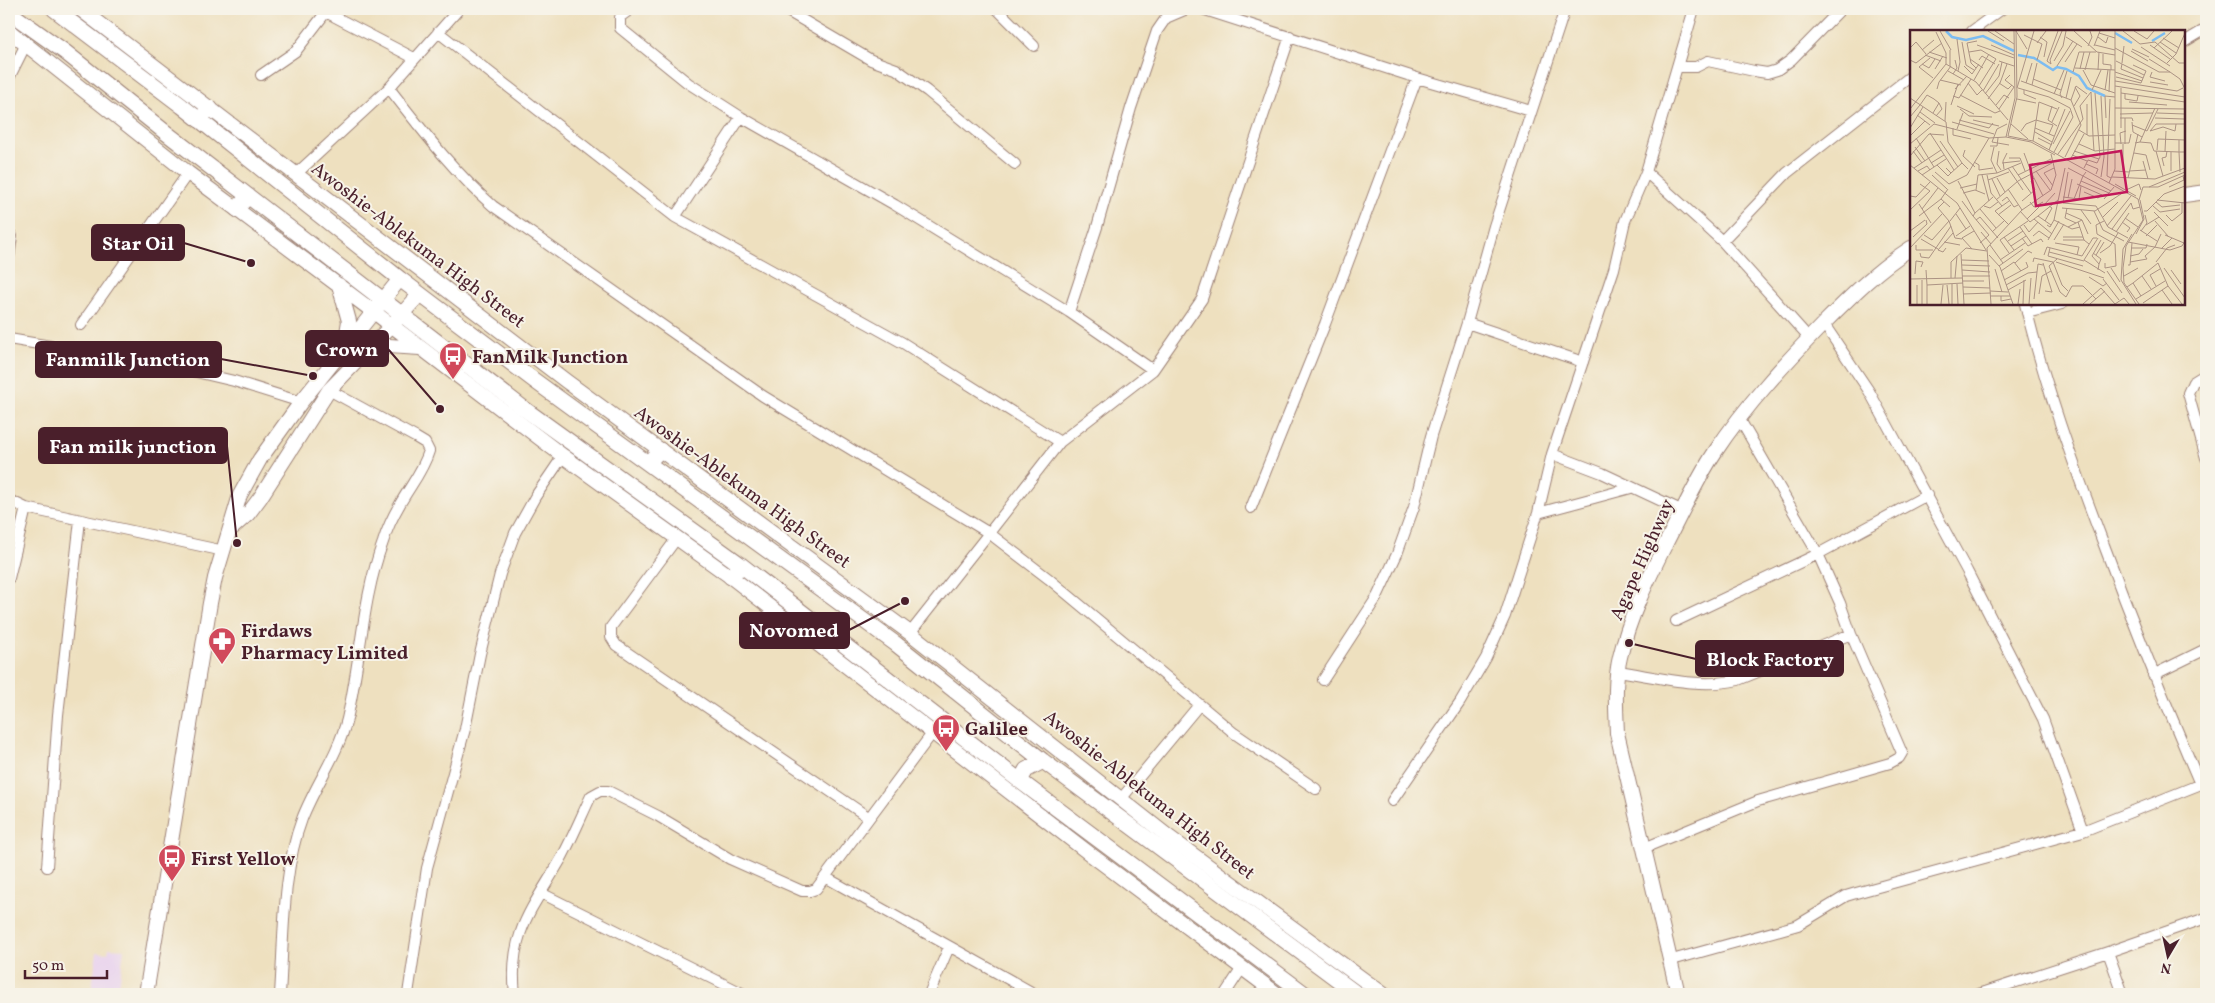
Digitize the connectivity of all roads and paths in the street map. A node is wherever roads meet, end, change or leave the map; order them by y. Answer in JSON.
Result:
{"nodes":[{"id":1,"x":54,"y":9,"type":"edge"},
{"id":2,"x":459,"y":9,"type":"edge"},
{"id":3,"x":631,"y":9,"type":"edge"},
{"id":4,"x":784,"y":9,"type":"edge"},
{"id":5,"x":997,"y":9,"type":"edge"},
{"id":6,"x":1187,"y":9,"type":"edge"},
{"id":7,"x":1202,"y":9,"type":"edge"},
{"id":8,"x":1565,"y":9,"type":"edge"},
{"id":9,"x":1694,"y":9,"type":"edge"},
{"id":10,"x":1842,"y":9,"type":"edge"},
{"id":11,"x":2002,"y":9,"type":"edge"},
{"id":12,"x":85,"y":10,"type":"edge"},
{"id":13,"x":323,"y":10,"type":"edge"},
{"id":14,"x":9,"y":12,"type":"edge"},
{"id":15,"x":2206,"y":29,"type":"edge"},
{"id":16,"x":1973,"y":30,"type":"edge"},
{"id":17,"x":9,"y":31,"type":"edge"},
{"id":18,"x":438,"y":32,"type":"junction"},
{"id":19,"x":1290,"y":36,"type":"junction"},
{"id":20,"x":2185,"y":41,"type":"edge"},
{"id":21,"x":26,"y":44,"type":"junction"},
{"id":22,"x":1034,"y":46,"type":"dead end"},
{"id":23,"x":414,"y":58,"type":"junction"},
{"id":24,"x":1678,"y":67,"type":"junction"},
{"id":25,"x":261,"y":75,"type":"dead end"},
{"id":26,"x":1910,"y":77,"type":"edge"},
{"id":27,"x":9,"y":78,"type":"edge"},
{"id":28,"x":1417,"y":78,"type":"junction"},
{"id":29,"x":389,"y":88,"type":"junction"},
{"id":30,"x":210,"y":108,"type":"junction"},
{"id":31,"x":1531,"y":111,"type":"junction"},
{"id":32,"x":741,"y":117,"type":"junction"},
{"id":33,"x":199,"y":120,"type":"junction"},
{"id":34,"x":1015,"y":164,"type":"dead end"},
{"id":35,"x":1646,"y":172,"type":"junction"},
{"id":36,"x":188,"y":174,"type":"junction"},
{"id":37,"x":295,"y":175,"type":"junction"},
{"id":38,"x":2206,"y":192,"type":"edge"},
{"id":39,"x":2185,"y":195,"type":"edge"},
{"id":40,"x":248,"y":196,"type":"junction"},
{"id":41,"x":237,"y":209,"type":"junction"},
{"id":42,"x":675,"y":217,"type":"junction"},
{"id":43,"x":9,"y":234,"type":"edge"},
{"id":44,"x":1722,"y":240,"type":"junction"},
{"id":45,"x":1910,"y":249,"type":"edge"},
{"id":46,"x":9,"y":258,"type":"edge"},
{"id":47,"x":400,"y":279,"type":"junction"},
{"id":48,"x":339,"y":285,"type":"junction"},
{"id":49,"x":420,"y":294,"type":"junction"},
{"id":50,"x":384,"y":300,"type":"junction"},
{"id":51,"x":2055,"y":305,"type":"edge"},
{"id":52,"x":2026,"y":309,"type":"edge"},
{"id":53,"x":374,"y":312,"type":"junction"},
{"id":54,"x":1069,"y":312,"type":"junction"},
{"id":55,"x":402,"y":314,"type":"junction"},
{"id":56,"x":1467,"y":323,"type":"junction"},
{"id":57,"x":1824,"y":324,"type":"junction"},
{"id":58,"x":81,"y":325,"type":"dead end"},
{"id":59,"x":392,"y":325,"type":"junction"},
{"id":60,"x":1808,"y":338,"type":"junction"},
{"id":61,"x":9,"y":339,"type":"edge"},
{"id":62,"x":345,"y":346,"type":"junction"},
{"id":63,"x":422,"y":348,"type":"junction"},
{"id":64,"x":357,"y":360,"type":"junction"},
{"id":65,"x":1583,"y":362,"type":"junction"},
{"id":66,"x":1153,"y":370,"type":"junction"},
{"id":67,"x":2206,"y":374,"type":"edge"},
{"id":68,"x":329,"y":390,"type":"junction"},
{"id":69,"x":301,"y":402,"type":"junction"},
{"id":70,"x":1739,"y":418,"type":"junction"},
{"id":71,"x":1060,"y":442,"type":"junction"},
{"id":72,"x":660,"y":450,"type":"junction"},
{"id":73,"x":1552,"y":454,"type":"junction"},
{"id":74,"x":563,"y":456,"type":"junction"},
{"id":75,"x":2206,"y":458,"type":"edge"},
{"id":76,"x":260,"y":460,"type":"junction"},
{"id":77,"x":648,"y":463,"type":"junction"},
{"id":78,"x":277,"y":469,"type":"junction"},
{"id":79,"x":1631,"y":488,"type":"junction"},
{"id":80,"x":1927,"y":495,"type":"junction"},
{"id":81,"x":9,"y":500,"type":"edge"},
{"id":82,"x":26,"y":508,"type":"junction"},
{"id":83,"x":1251,"y":508,"type":"dead end"},
{"id":84,"x":1683,"y":511,"type":"junction"},
{"id":85,"x":1538,"y":513,"type":"junction"},
{"id":86,"x":80,"y":520,"type":"junction"},
{"id":87,"x":231,"y":529,"type":"junction"},
{"id":88,"x":989,"y":534,"type":"junction"},
{"id":89,"x":677,"y":538,"type":"junction"},
{"id":90,"x":224,"y":551,"type":"junction"},
{"id":91,"x":1818,"y":554,"type":"junction"},
{"id":92,"x":736,"y":571,"type":"junction"},
{"id":93,"x":9,"y":578,"type":"edge"},
{"id":94,"x":1676,"y":621,"type":"dead end"},
{"id":95,"x":910,"y":633,"type":"junction"},
{"id":96,"x":1851,"y":634,"type":"junction"},
{"id":97,"x":2206,"y":649,"type":"edge"},
{"id":98,"x":1618,"y":670,"type":"junction"},
{"id":99,"x":2153,"y":675,"type":"junction"},
{"id":100,"x":1323,"y":680,"type":"dead end"},
{"id":101,"x":1199,"y":704,"type":"junction"},
{"id":102,"x":934,"y":731,"type":"junction"},
{"id":103,"x":1043,"y":761,"type":"junction"},
{"id":104,"x":1020,"y":781,"type":"junction"},
{"id":105,"x":2203,"y":783,"type":"edge"},
{"id":106,"x":1316,"y":789,"type":"dead end"},
{"id":107,"x":1121,"y":799,"type":"junction"},
{"id":108,"x":1392,"y":801,"type":"dead end"},
{"id":109,"x":868,"y":817,"type":"junction"},
{"id":110,"x":2083,"y":831,"type":"junction"},
{"id":111,"x":1644,"y":848,"type":"junction"},
{"id":112,"x":47,"y":867,"type":"dead end"},
{"id":113,"x":825,"y":877,"type":"junction"},
{"id":114,"x":541,"y":892,"type":"junction"},
{"id":115,"x":2206,"y":918,"type":"edge"},
{"id":116,"x":949,"y":946,"type":"junction"},
{"id":117,"x":2108,"y":952,"type":"junction"},
{"id":118,"x":1672,"y":960,"type":"junction"},
{"id":119,"x":1242,"y":968,"type":"junction"},
{"id":120,"x":146,"y":994,"type":"edge"},
{"id":121,"x":280,"y":994,"type":"edge"},
{"id":122,"x":408,"y":994,"type":"edge"},
{"id":123,"x":515,"y":994,"type":"edge"},
{"id":124,"x":744,"y":994,"type":"edge"},
{"id":125,"x":929,"y":994,"type":"edge"},
{"id":126,"x":1035,"y":994,"type":"edge"},
{"id":127,"x":1225,"y":994,"type":"edge"},
{"id":128,"x":1277,"y":994,"type":"edge"},
{"id":129,"x":1305,"y":994,"type":"edge"},
{"id":130,"x":1357,"y":994,"type":"edge"},
{"id":131,"x":1383,"y":994,"type":"edge"},
{"id":132,"x":1678,"y":994,"type":"edge"},
{"id":133,"x":1979,"y":994,"type":"edge"},
{"id":134,"x":2123,"y":994,"type":"edge"}],
"edges":[{"from":1,"to":33,"type":"main road","name":"Awoshie-Ablekuma High Street"},
{"from":2,"to":18,"type":"street"},
{"from":3,"to":32,"type":"street"},
{"from":4,"to":34,"type":"street"},
{"from":5,"to":22,"type":"street"},
{"from":6,"to":54,"type":"street"},
{"from":7,"to":19,"type":"street"},
{"from":8,"to":31,"type":"street"},
{"from":9,"to":24,"type":"street"},
{"from":10,"to":24,"type":"street"},
{"from":11,"to":16,"type":"street"},
{"from":12,"to":30,"type":"street","name":"Awoshie-Ablekuma High Street"},
{"from":13,"to":23,"type":"street"},
{"from":13,"to":25,"type":"street"},
{"from":14,"to":40,"type":"main road"},
{"from":15,"to":20,"type":"street"},
{"from":17,"to":21,"type":"street"},
{"from":18,"to":23,"type":"street"},
{"from":18,"to":42,"type":"street"},
{"from":19,"to":28,"type":"street"},
{"from":19,"to":66,"type":"street"},
{"from":21,"to":27,"type":"street"},
{"from":21,"to":36,"type":"street"},
{"from":23,"to":29,"type":"street"},
{"from":24,"to":35,"type":"street"},
{"from":26,"to":44,"type":"street"},
{"from":28,"to":31,"type":"street"},
{"from":28,"to":83,"type":"street"},
{"from":29,"to":37,"type":"street"},
{"from":29,"to":88,"type":"street"},
{"from":30,"to":33,"type":"main road"},
{"from":30,"to":37,"type":"street","name":"Awoshie-Ablekuma High Street"},
{"from":31,"to":56,"type":"street"},
{"from":32,"to":42,"type":"street"},
{"from":32,"to":54,"type":"street"},
{"from":33,"to":47,"type":"main road","name":"Awoshie-Ablekuma High Street"},
{"from":35,"to":44,"type":"street"},
{"from":35,"to":65,"type":"street"},
{"from":36,"to":41,"type":"street"},
{"from":36,"to":58,"type":"street"},
{"from":37,"to":72,"type":"street","name":"Awoshie-Ablekuma High Street"},
{"from":38,"to":39,"type":"street"},
{"from":40,"to":41,"type":"main road"},
{"from":40,"to":50,"type":"main road"},
{"from":41,"to":48,"type":"street"},
{"from":42,"to":71,"type":"street"},
{"from":43,"to":46,"type":"street"},
{"from":44,"to":60,"type":"street"},
{"from":45,"to":57,"type":"street","name":"Agape Highway"},
{"from":47,"to":49,"type":"main road","name":"Awoshie-Ablekuma High Street"},
{"from":47,"to":50,"type":"street","name":"Awoshie-Ablekuma High Street"},
{"from":48,"to":53,"type":"street"},
{"from":48,"to":62,"type":"street"},
{"from":49,"to":55,"type":"street","name":"Awoshie-Ablekuma High Street"},
{"from":49,"to":77,"type":"main road","name":"Awoshie-Ablekuma High Street"},
{"from":50,"to":53,"type":"street","name":"Awoshie-Ablekuma High Street"},
{"from":50,"to":55,"type":"main road"},
{"from":51,"to":52,"type":"street"},
{"from":52,"to":99,"type":"street"},
{"from":53,"to":59,"type":"street"},
{"from":53,"to":62,"type":"street","name":"Awoshie-Ablekuma High Street"},
{"from":54,"to":66,"type":"street"},
{"from":55,"to":59,"type":"street","name":"Awoshie-Ablekuma High Street"},
{"from":55,"to":92,"type":"main road"},
{"from":56,"to":65,"type":"street"},
{"from":56,"to":100,"type":"street"},
{"from":57,"to":60,"type":"street","name":"Agape Highway"},
{"from":57,"to":80,"type":"street"},
{"from":59,"to":63,"type":"street"},
{"from":59,"to":64,"type":"street","name":"Awoshie-Ablekuma High Street"},
{"from":60,"to":70,"type":"street","name":"Agape Highway"},
{"from":61,"to":69,"type":"street"},
{"from":62,"to":69,"type":"street","name":"Awoshie-Ablekuma High Street"},
{"from":63,"to":64,"type":"street"},
{"from":63,"to":74,"type":"street"},
{"from":64,"to":68,"type":"street","name":"Awoshie-Ablekuma High Street"},
{"from":65,"to":73,"type":"street"},
{"from":66,"to":71,"type":"street"},
{"from":67,"to":75,"type":"street"},
{"from":68,"to":78,"type":"street","name":"Awoshie-Ablekuma High Street"},
{"from":68,"to":121,"type":"street"},
{"from":69,"to":76,"type":"street","name":"Awoshie-Ablekuma High Street"},
{"from":70,"to":84,"type":"street","name":"Agape Highway"},
{"from":70,"to":91,"type":"street"},
{"from":71,"to":88,"type":"street"},
{"from":72,"to":77,"type":"main road"},
{"from":72,"to":95,"type":"street","name":"Awoshie-Ablekuma High Street"},
{"from":73,"to":79,"type":"street"},
{"from":73,"to":85,"type":"street"},
{"from":74,"to":89,"type":"street"},
{"from":74,"to":122,"type":"street"},
{"from":76,"to":78,"type":"street"},
{"from":76,"to":87,"type":"street","name":"Awoshie-Ablekuma High Street"},
{"from":77,"to":103,"type":"main road","name":"Awoshie-Ablekuma High Street"},
{"from":78,"to":87,"type":"street","name":"Awoshie-Ablekuma High Street"},
{"from":79,"to":84,"type":"street"},
{"from":79,"to":85,"type":"street"},
{"from":80,"to":91,"type":"street"},
{"from":80,"to":110,"type":"street"},
{"from":81,"to":82,"type":"street"},
{"from":82,"to":86,"type":"street"},
{"from":82,"to":93,"type":"street"},
{"from":84,"to":98,"type":"street","name":"Agape Highway"},
{"from":85,"to":108,"type":"street"},
{"from":86,"to":90,"type":"street"},
{"from":86,"to":112,"type":"street"},
{"from":87,"to":90,"type":"street","name":"Awoshie-Ablekuma High Street"},
{"from":88,"to":95,"type":"street"},
{"from":88,"to":101,"type":"street"},
{"from":89,"to":92,"type":"street"},
{"from":89,"to":109,"type":"street"},
{"from":90,"to":120,"type":"street","name":"Awoshie-Ablekuma High Street"},
{"from":91,"to":94,"type":"street"},
{"from":91,"to":96,"type":"street"},
{"from":92,"to":102,"type":"street"},
{"from":92,"to":104,"type":"main road"},
{"from":95,"to":107,"type":"street","name":"Awoshie-Ablekuma High Street"},
{"from":96,"to":98,"type":"street"},
{"from":96,"to":111,"type":"street"},
{"from":97,"to":99,"type":"street"},
{"from":98,"to":111,"type":"street","name":"Agape Highway"},
{"from":99,"to":105,"type":"street"},
{"from":101,"to":106,"type":"street"},
{"from":101,"to":107,"type":"street"},
{"from":102,"to":109,"type":"street"},
{"from":102,"to":119,"type":"street"},
{"from":103,"to":104,"type":"main road"},
{"from":103,"to":130,"type":"main road","name":"Awoshie-Ablekuma High Street"},
{"from":104,"to":129,"type":"main road"},
{"from":105,"to":110,"type":"street"},
{"from":107,"to":131,"type":"street","name":"Awoshie-Ablekuma High Street"},
{"from":109,"to":113,"type":"street"},
{"from":110,"to":118,"type":"street"},
{"from":111,"to":118,"type":"street","name":"Agape Highway"},
{"from":113,"to":114,"type":"street"},
{"from":113,"to":116,"type":"street"},
{"from":114,"to":123,"type":"street"},
{"from":114,"to":124,"type":"street"},
{"from":115,"to":117,"type":"street"},
{"from":116,"to":125,"type":"street"},
{"from":116,"to":126,"type":"street"},
{"from":117,"to":133,"type":"street"},
{"from":117,"to":134,"type":"street"},
{"from":118,"to":132,"type":"street","name":"Agape Highway"},
{"from":119,"to":127,"type":"street"},
{"from":119,"to":128,"type":"street"}]}
